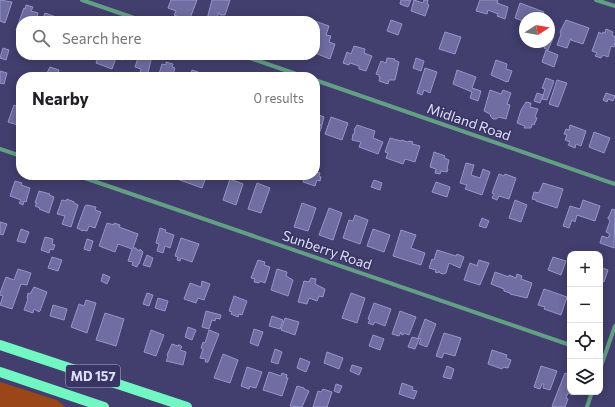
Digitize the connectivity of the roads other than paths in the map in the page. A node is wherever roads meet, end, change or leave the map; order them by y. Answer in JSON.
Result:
{"nodes":[{"id":1,"x":82,"y":0,"type":"edge"},
{"id":2,"x":596,"y":0,"type":"edge"},
{"id":3,"x":615,"y":6,"type":"edge"},
{"id":4,"x":128,"y":16,"type":"edge"},
{"id":5,"x":256,"y":60,"type":"edge"},
{"id":6,"x":290,"y":72,"type":"edge"},
{"id":7,"x":320,"y":82,"type":"edge"},
{"id":8,"x":0,"y":149,"type":"edge"},
{"id":9,"x":16,"y":154,"type":"edge"},
{"id":10,"x":91,"y":180,"type":"edge"},
{"id":11,"x":615,"y":184,"type":"edge"},
{"id":12,"x":615,"y":326,"type":"edge"},
{"id":13,"x":567,"y":344,"type":"edge"},
{"id":14,"x":0,"y":345,"type":"edge"},
{"id":15,"x":603,"y":354,"type":"edge"},
{"id":16,"x":0,"y":372,"type":"edge"},
{"id":17,"x":591,"y":395,"type":"edge"},
{"id":18,"x":91,"y":405,"type":"edge"},
{"id":19,"x":104,"y":407,"type":"edge"},
{"id":20,"x":187,"y":407,"type":"edge"},
{"id":21,"x":587,"y":407,"type":"edge"}],
"edges":[{"from":1,"to":4,"type":"street"},
{"from":2,"to":3,"type":"street"},
{"from":5,"to":6,"type":"street"},
{"from":7,"to":11,"type":"street","name":"Midland Road"},
{"from":8,"to":9,"type":"street"},
{"from":10,"to":13,"type":"street","name":"Sunberry Road"},
{"from":12,"to":15,"type":"street"},
{"from":14,"to":20,"type":"main road","number":"MD 157"},
{"from":16,"to":18,"type":"main road","number":"MD 157"},
{"from":17,"to":21,"type":"street"},
{"from":18,"to":19,"type":"main road","number":"MD 157"}]}
